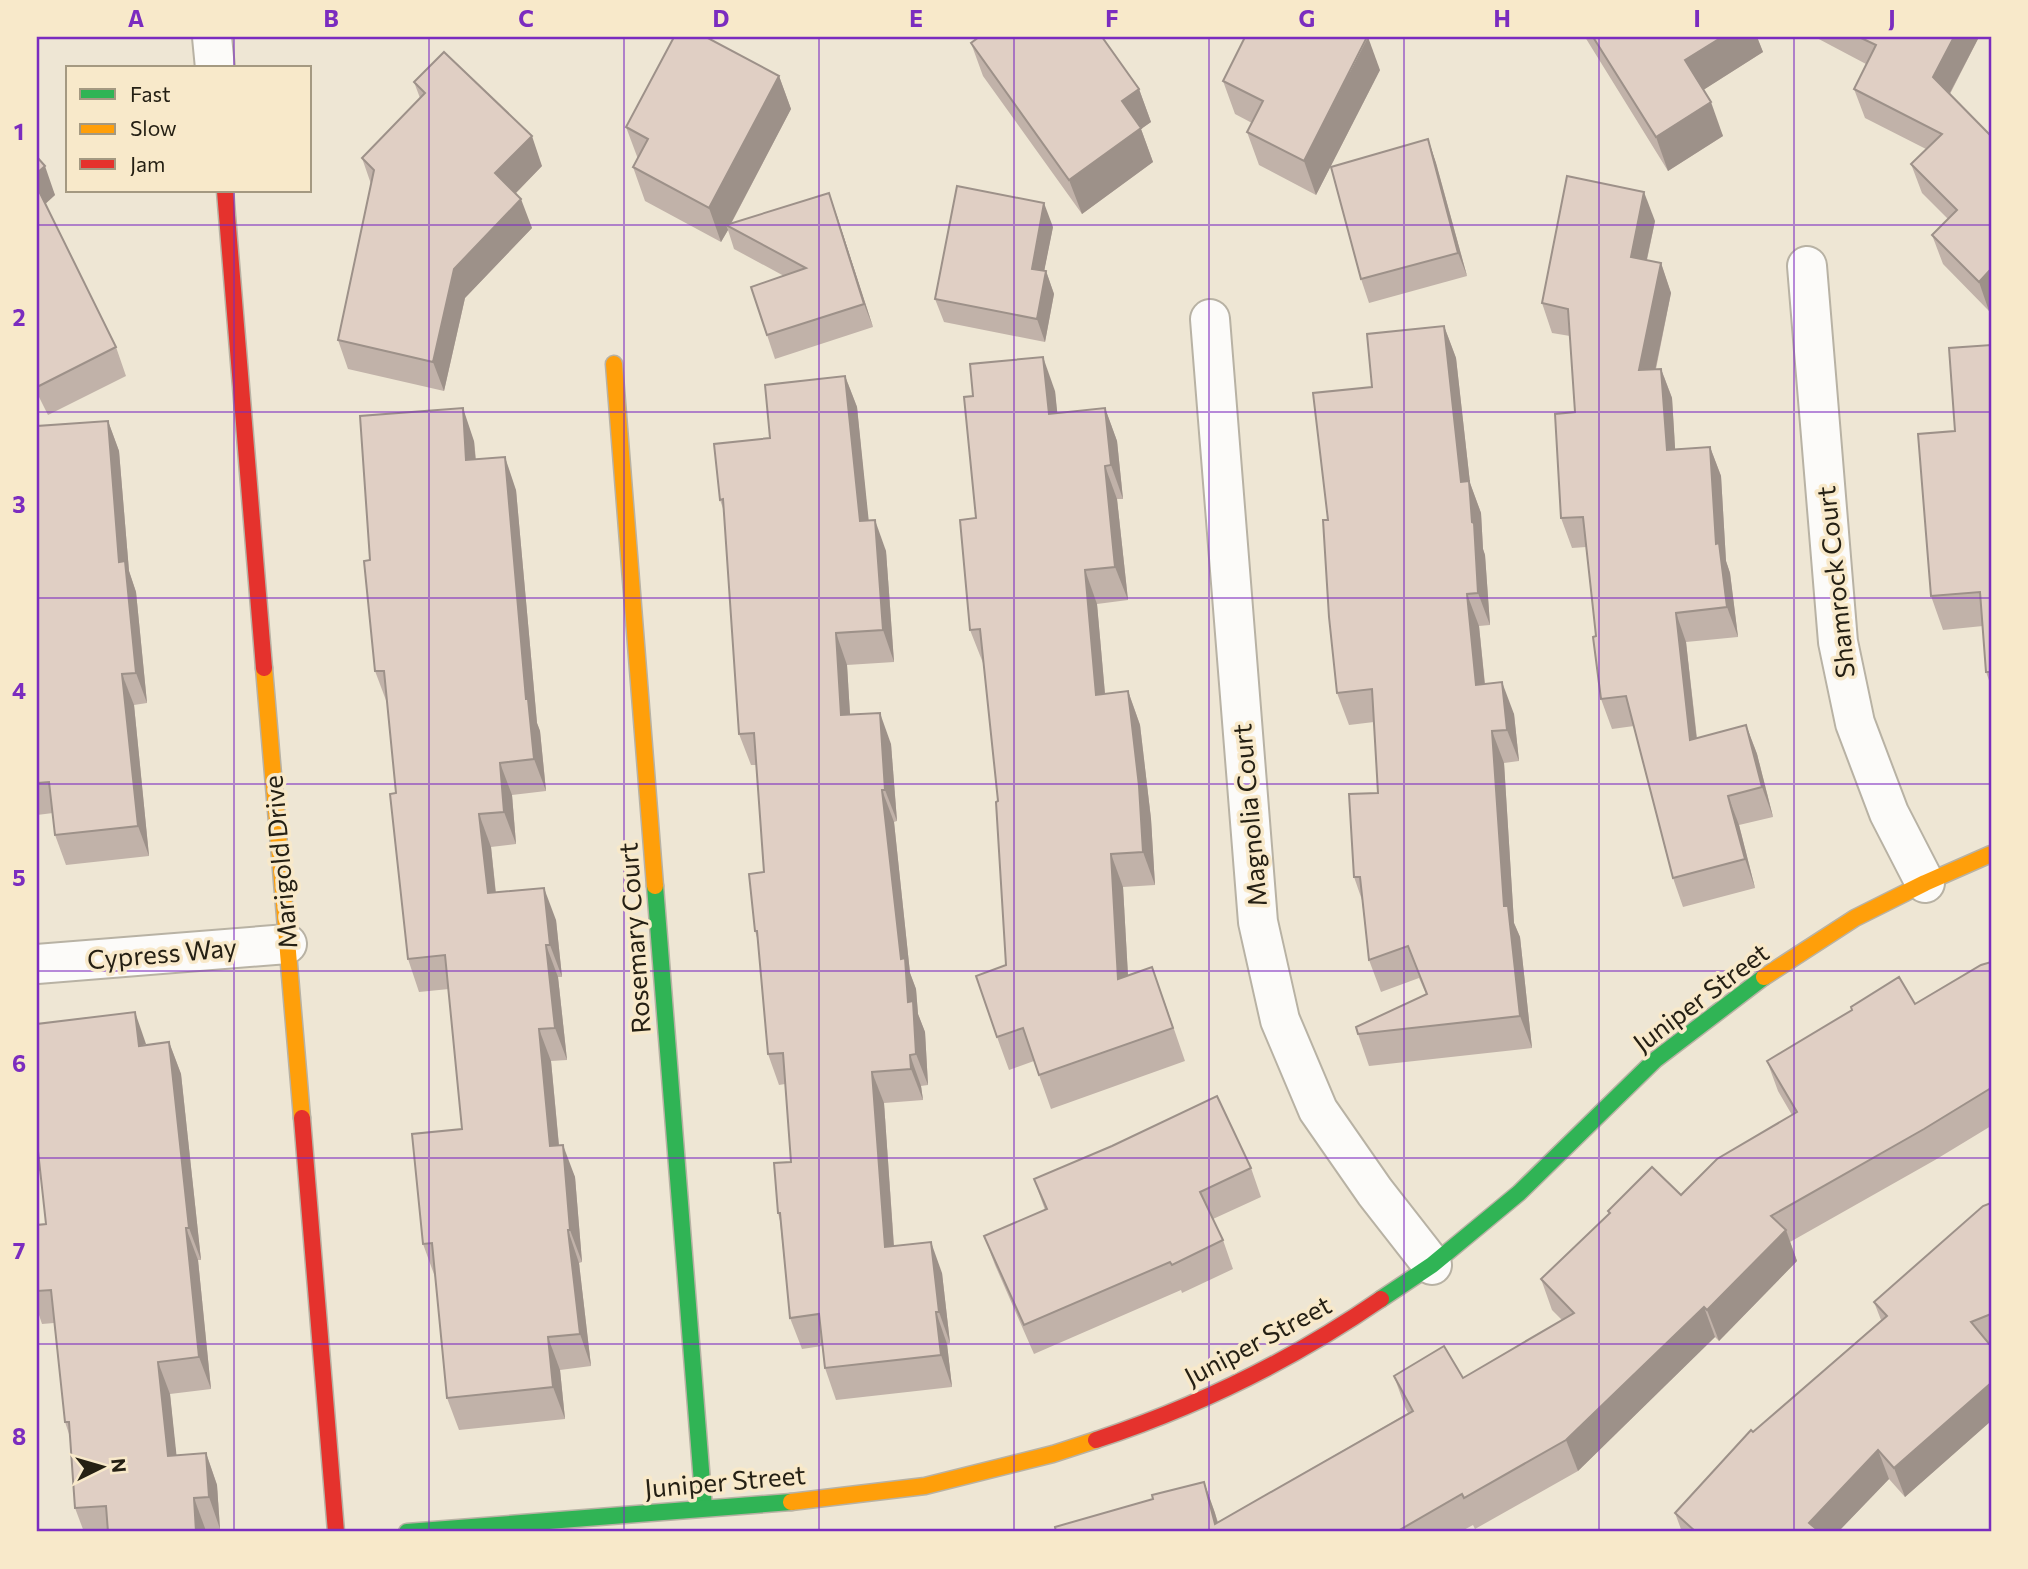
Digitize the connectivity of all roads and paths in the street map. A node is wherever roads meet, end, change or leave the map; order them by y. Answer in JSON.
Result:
{"nodes":[{"id":1,"x":212,"y":37,"type":"edge"},
{"id":2,"x":215,"y":66,"type":"edge"},
{"id":3,"x":225,"y":192,"type":"edge"},
{"id":4,"x":1807,"y":266,"type":"dead end"},
{"id":5,"x":1210,"y":319,"type":"dead end"},
{"id":6,"x":614,"y":365,"type":"dead end"},
{"id":7,"x":1991,"y":854,"type":"edge"},
{"id":8,"x":1925,"y":883,"type":"junction"},
{"id":9,"x":287,"y":944,"type":"junction"},
{"id":10,"x":37,"y":964,"type":"edge"},
{"id":11,"x":1432,"y":1265,"type":"junction"},
{"id":12,"x":704,"y":1508,"type":"junction"},
{"id":13,"x":336,"y":1532,"type":"edge"},
{"id":14,"x":407,"y":1532,"type":"edge"}],
"edges":[{"from":1,"to":2,"type":"street"},
{"from":3,"to":9,"type":"street","name":"Marigold Drive"},
{"from":4,"to":8,"type":"street","name":"Shamrock Court"},
{"from":5,"to":11,"type":"street","name":"Magnolia Court"},
{"from":6,"to":12,"type":"street","name":"Rosemary Court"},
{"from":7,"to":8,"type":"street","name":"Juniper Street"},
{"from":8,"to":11,"type":"street","name":"Juniper Street"},
{"from":9,"to":10,"type":"street","name":"Cypress Way"},
{"from":9,"to":13,"type":"street","name":"Marigold Drive"},
{"from":11,"to":12,"type":"street","name":"Juniper Street"},
{"from":12,"to":14,"type":"street","name":"Juniper Street"}]}
